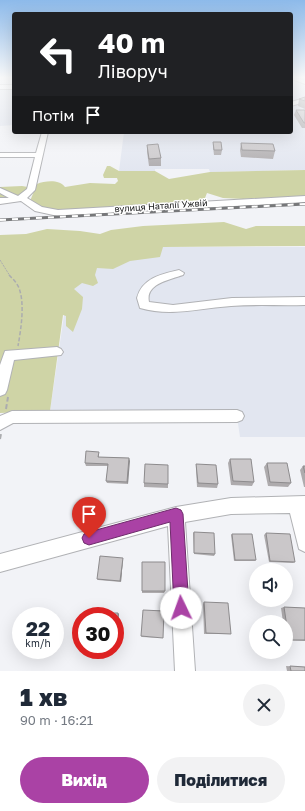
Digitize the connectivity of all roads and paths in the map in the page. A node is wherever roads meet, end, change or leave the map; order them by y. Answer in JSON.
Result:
{"nodes":[{"id":1,"x":44,"y":134,"type":"edge"},
{"id":2,"x":0,"y":155,"type":"edge"},
{"id":3,"x":39,"y":155,"type":"junction"},
{"id":4,"x":0,"y":190,"type":"edge"},
{"id":5,"x":20,"y":198,"type":"junction"},
{"id":6,"x":305,"y":199,"type":"edge"},
{"id":7,"x":0,"y":201,"type":"edge"},
{"id":8,"x":179,"y":273,"type":"dead end"},
{"id":9,"x":305,"y":302,"type":"edge"},
{"id":10,"x":58,"y":352,"type":"dead end"},
{"id":11,"x":0,"y":390,"type":"edge"},
{"id":12,"x":237,"y":416,"type":"dead end"},
{"id":13,"x":0,"y":422,"type":"edge"},
{"id":14,"x":301,"y":504,"type":"edge"},
{"id":15,"x":176,"y":514,"type":"junction"},
{"id":16,"x":305,"y":543,"type":"edge"},
{"id":17,"x":0,"y":563,"type":"edge"},
{"id":18,"x":185,"y":671,"type":"edge"}],
"edges":[{"from":1,"to":3,"type":"street"},
{"from":2,"to":3,"type":"street"},
{"from":3,"to":5,"type":"street"},
{"from":4,"to":5,"type":"street","name":"вулиця Наталії Ужвій"},
{"from":5,"to":6,"type":"street","name":"вулиця Наталії Ужвій"},
{"from":5,"to":7,"type":"street"},
{"from":8,"to":9,"type":"street"},
{"from":10,"to":11,"type":"street"},
{"from":12,"to":13,"type":"street"},
{"from":14,"to":15,"type":"street"},
{"from":14,"to":16,"type":"street"},
{"from":15,"to":17,"type":"street"},
{"from":15,"to":18,"type":"street"}]}
